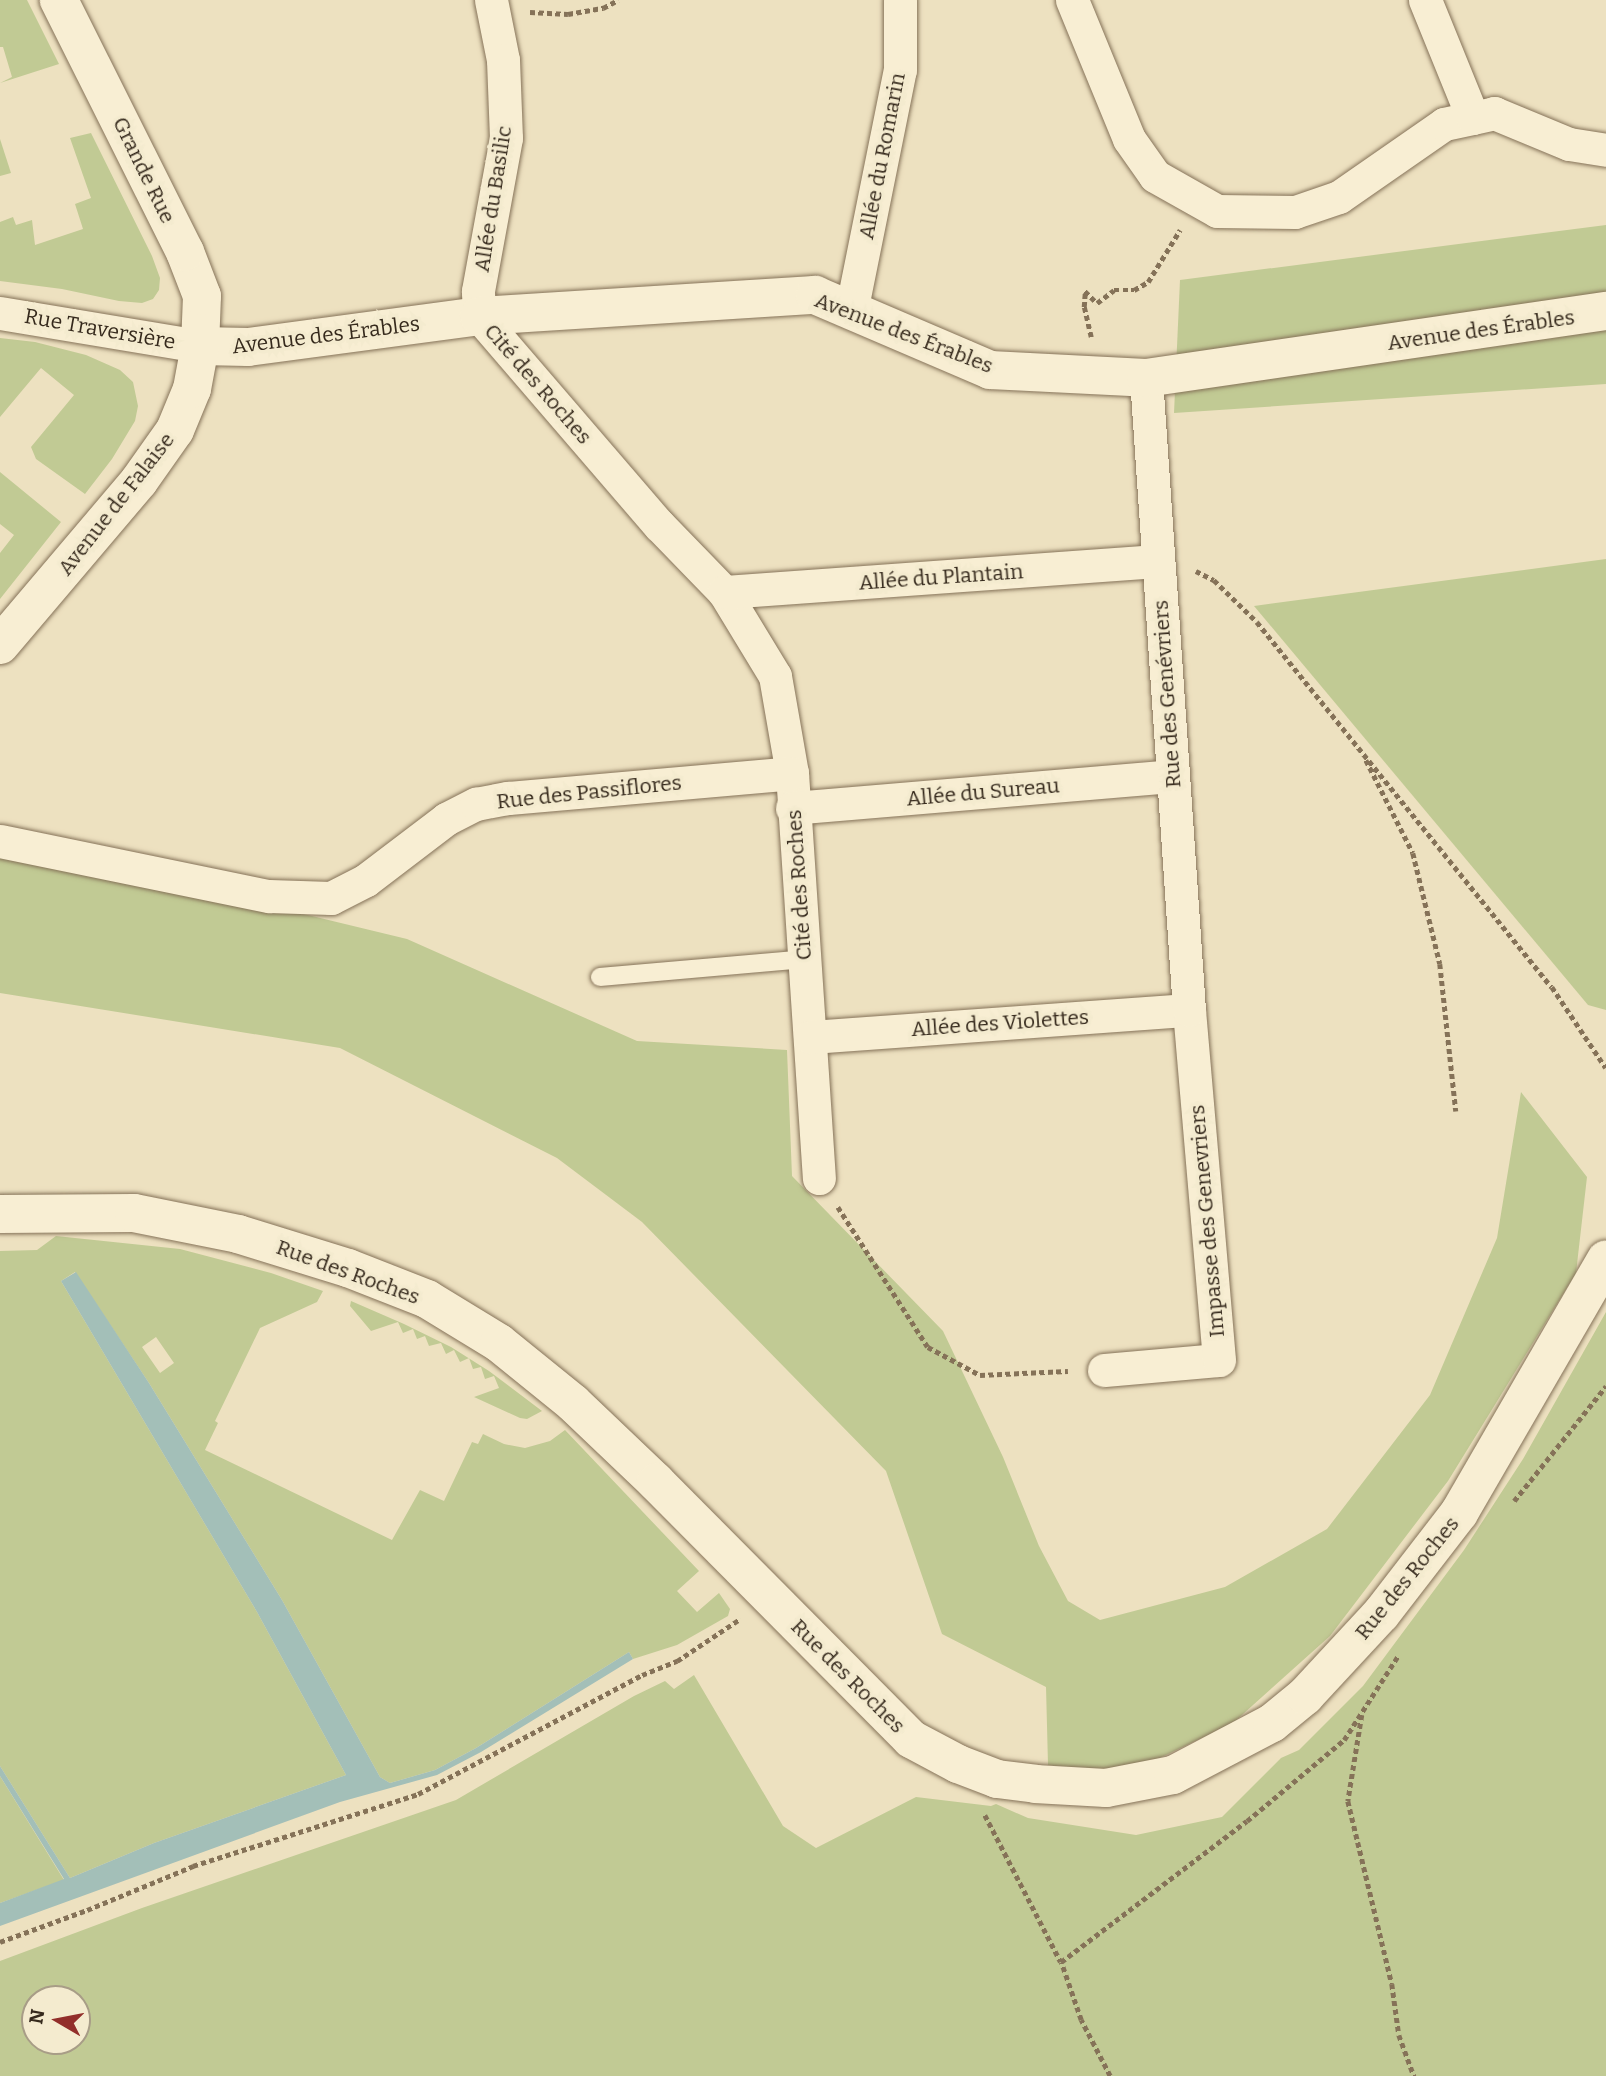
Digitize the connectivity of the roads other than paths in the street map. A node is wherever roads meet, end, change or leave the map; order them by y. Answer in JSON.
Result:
{"nodes":[{"id":1,"x":59,"y":0,"type":"edge"},
{"id":2,"x":900,"y":0,"type":"edge"},
{"id":3,"x":1072,"y":0,"type":"edge"},
{"id":4,"x":1425,"y":0,"type":"edge"},
{"id":5,"x":491,"y":2,"type":"edge"},
{"id":6,"x":1473,"y":118,"type":"junction"},
{"id":7,"x":1606,"y":150,"type":"edge"},
{"id":8,"x":1606,"y":311,"type":"edge"},
{"id":9,"x":851,"y":312,"type":"junction"},
{"id":10,"x":0,"y":313,"type":"edge"},
{"id":11,"x":479,"y":316,"type":"junction"},
{"id":12,"x":200,"y":346,"type":"junction"},
{"id":13,"x":1146,"y":378,"type":"junction"},
{"id":14,"x":1158,"y":561,"type":"junction"},
{"id":15,"x":724,"y":592,"type":"junction"},
{"id":16,"x":0,"y":645,"type":"edge"},
{"id":17,"x":792,"y":773,"type":"junction"},
{"id":18,"x":1173,"y":776,"type":"junction"},
{"id":19,"x":793,"y":808,"type":"junction"},
{"id":20,"x":0,"y":841,"type":"edge"},
{"id":21,"x":804,"y":960,"type":"junction"},
{"id":22,"x":600,"y":977,"type":"dead end"},
{"id":23,"x":1189,"y":1010,"type":"junction"},
{"id":24,"x":810,"y":1037,"type":"junction"},
{"id":25,"x":819,"y":1178,"type":"road end"},
{"id":26,"x":0,"y":1214,"type":"edge"},
{"id":27,"x":1606,"y":1259,"type":"edge"},
{"id":28,"x":1104,"y":1370,"type":"road end"}],
"edges":[{"from":1,"to":12,"type":"street","name":"Grande Rue"},
{"from":2,"to":9,"type":"street","name":"Allée du Romarin"},
{"from":3,"to":6,"type":"street"},
{"from":4,"to":6,"type":"street"},
{"from":5,"to":11,"type":"street","name":"Allée du Basilic"},
{"from":6,"to":7,"type":"street"},
{"from":8,"to":13,"type":"street","name":"Avenue des Érables"},
{"from":9,"to":11,"type":"street","name":"Avenue des Érables"},
{"from":9,"to":13,"type":"street","name":"Avenue des Érables"},
{"from":10,"to":12,"type":"street","name":"Rue Traversière"},
{"from":11,"to":12,"type":"street","name":"Avenue des Érables"},
{"from":11,"to":15,"type":"street","name":"Cité des Roches"},
{"from":12,"to":16,"type":"street","name":"Avenue de Falaise"},
{"from":13,"to":14,"type":"street","name":"Rue des Genévriers"},
{"from":14,"to":15,"type":"street","name":"Allée du Plantain"},
{"from":14,"to":18,"type":"street","name":"Rue des Genévriers"},
{"from":15,"to":17,"type":"street","name":"Cité des Roches"},
{"from":17,"to":19,"type":"street","name":"Cité des Roches"},
{"from":17,"to":20,"type":"street","name":"Rue des Passiflores"},
{"from":18,"to":19,"type":"street","name":"Allée du Sureau"},
{"from":18,"to":23,"type":"street","name":"Rue des Genévriers"},
{"from":19,"to":21,"type":"street","name":"Cité des Roches"},
{"from":21,"to":22,"type":"lane"},
{"from":21,"to":24,"type":"street","name":"Cité des Roches"},
{"from":23,"to":24,"type":"street","name":"Allée des Violettes"},
{"from":23,"to":28,"type":"street","name":"Impasse des Genevriers"},
{"from":24,"to":25,"type":"street","name":"Cité des Roches"},
{"from":26,"to":27,"type":"street","name":"Rue des Roches"}]}
